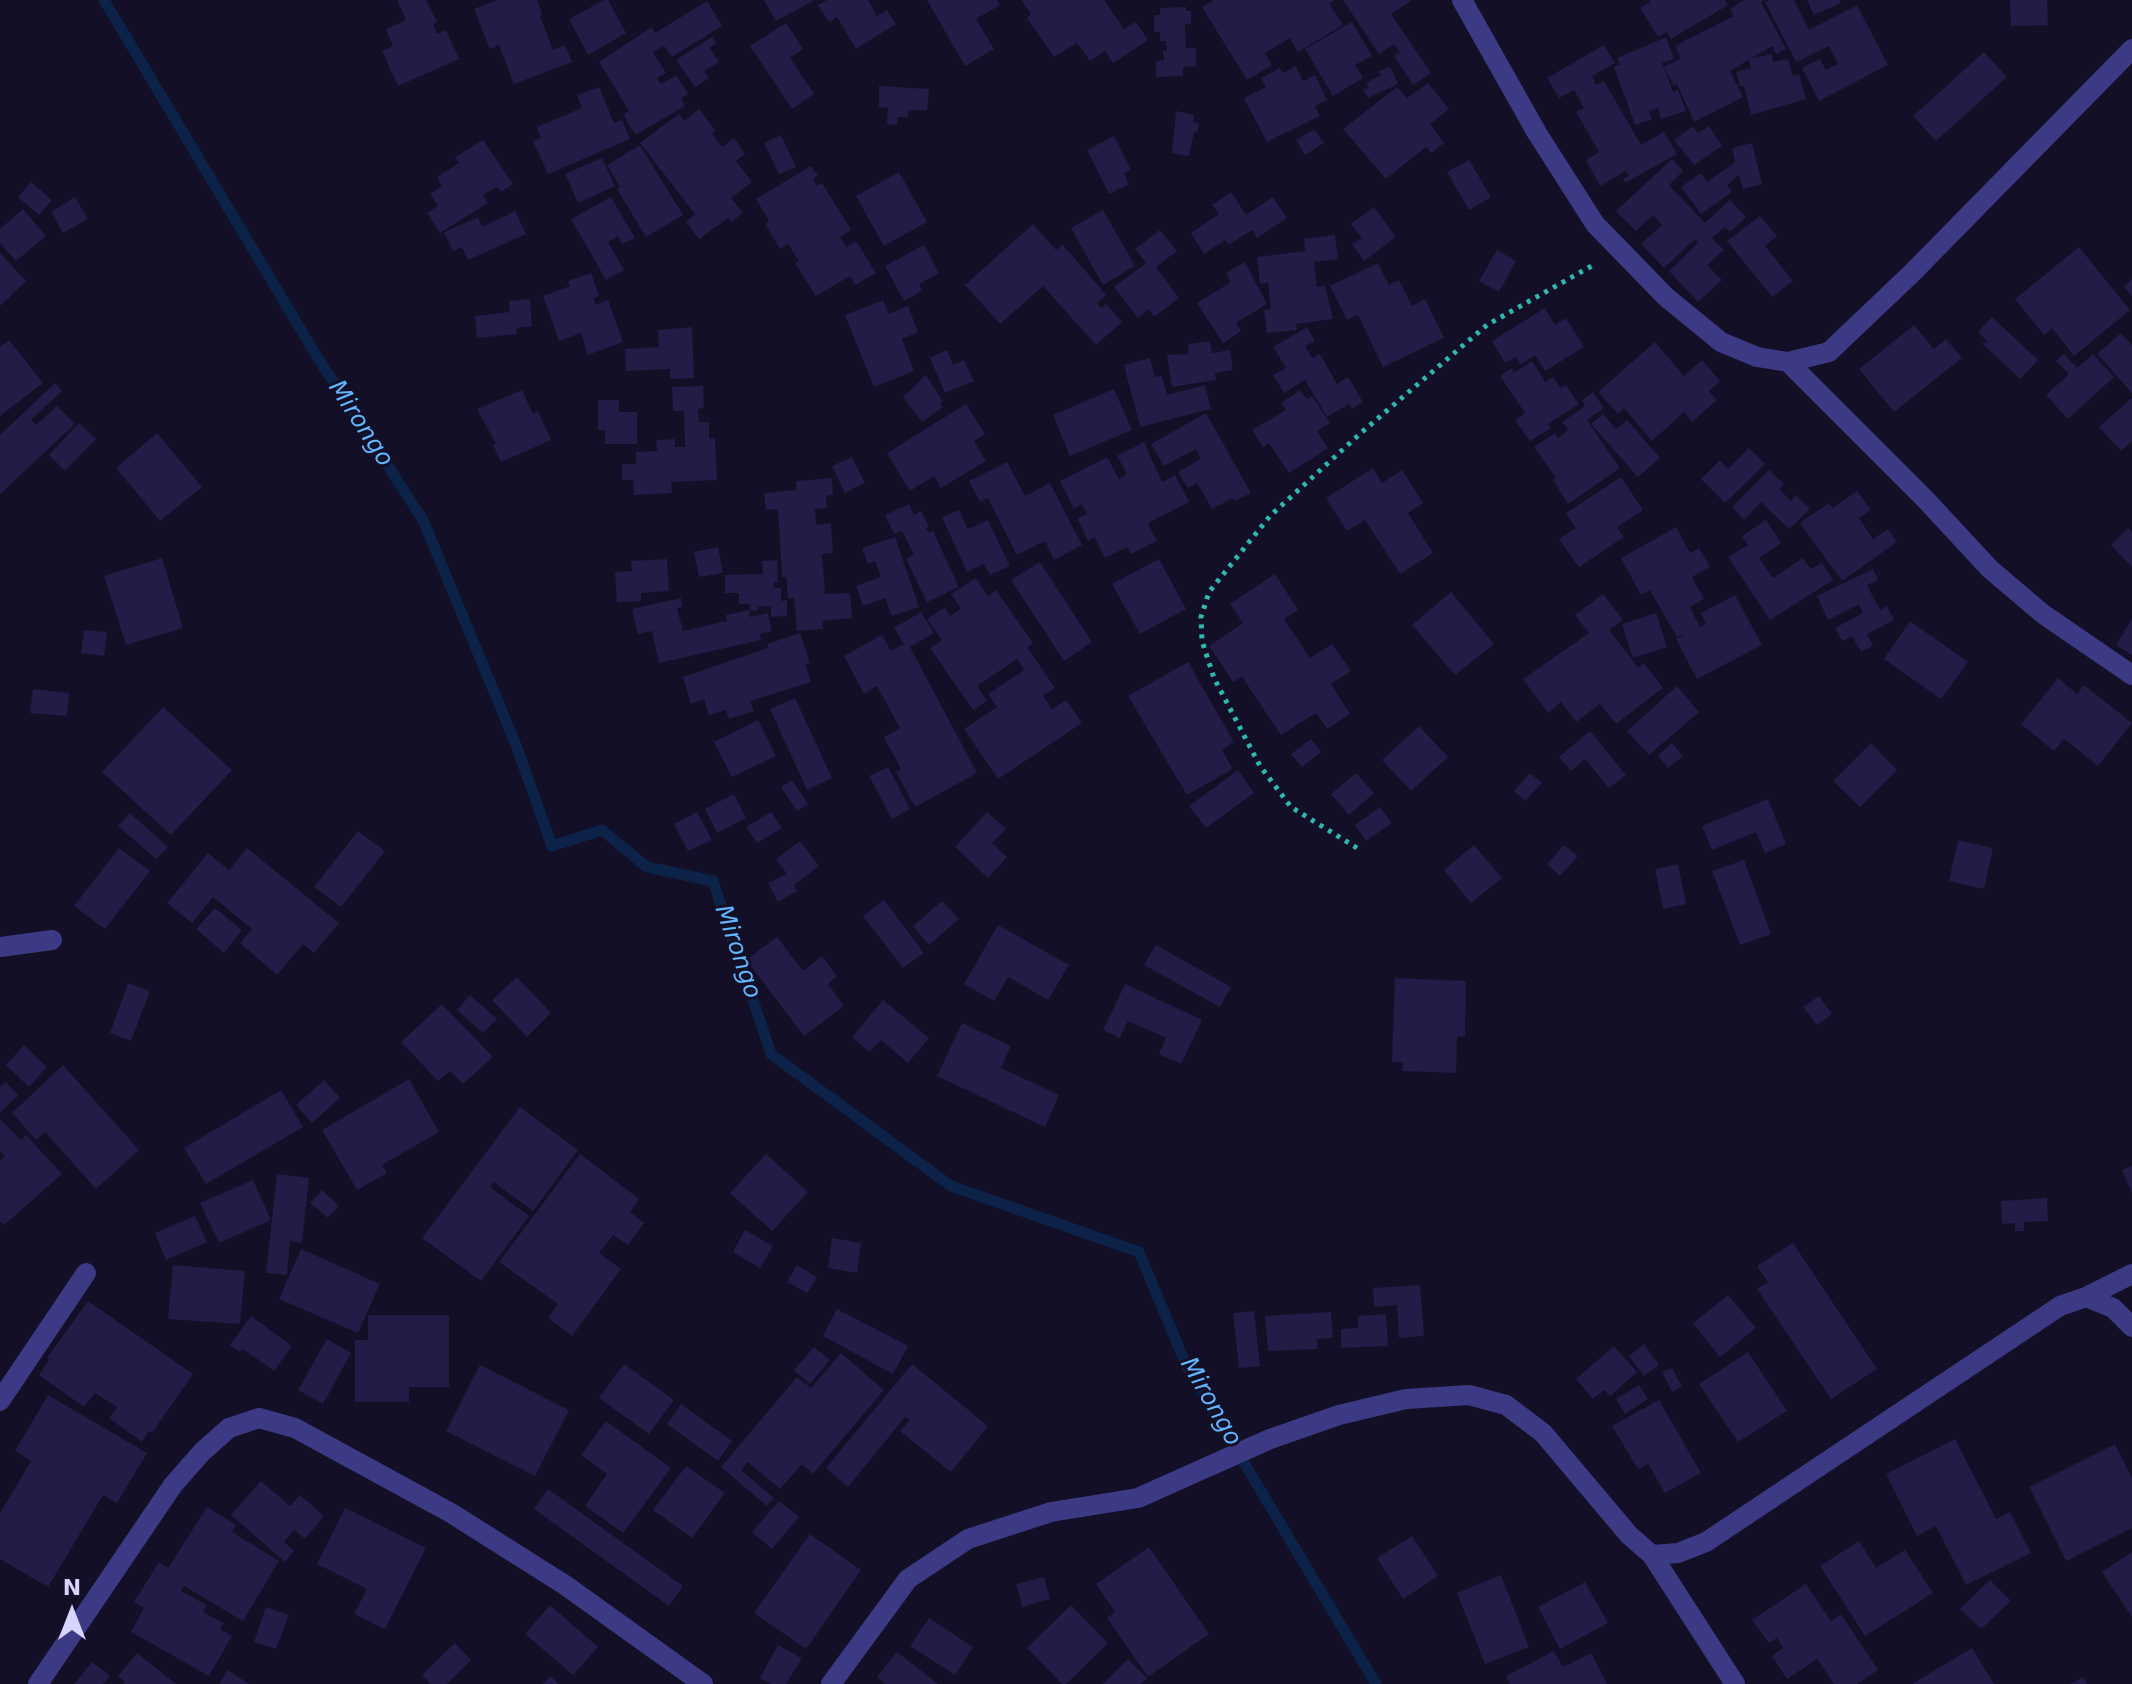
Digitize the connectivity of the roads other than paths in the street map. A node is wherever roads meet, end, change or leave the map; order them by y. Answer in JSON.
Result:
{"nodes":[{"id":1,"x":1462,"y":0,"type":"edge"},
{"id":2,"x":2132,"y":49,"type":"edge"},
{"id":3,"x":1788,"y":362,"type":"junction"},
{"id":4,"x":2132,"y":675,"type":"edge"},
{"id":5,"x":52,"y":940,"type":"dead end"},
{"id":6,"x":0,"y":947,"type":"edge"},
{"id":7,"x":86,"y":1273,"type":"dead end"},
{"id":8,"x":2132,"y":1274,"type":"edge"},
{"id":9,"x":2086,"y":1297,"type":"junction"},
{"id":10,"x":2132,"y":1327,"type":"edge"},
{"id":11,"x":0,"y":1401,"type":"edge"},
{"id":12,"x":1652,"y":1555,"type":"junction"},
{"id":13,"x":38,"y":1684,"type":"edge"},
{"id":14,"x":703,"y":1684,"type":"edge"},
{"id":15,"x":831,"y":1684,"type":"edge"},
{"id":16,"x":1735,"y":1684,"type":"edge"}],
"edges":[{"from":1,"to":3,"type":"street"},
{"from":2,"to":3,"type":"street"},
{"from":3,"to":4,"type":"street"},
{"from":5,"to":6,"type":"street"},
{"from":7,"to":11,"type":"street"},
{"from":8,"to":9,"type":"street"},
{"from":9,"to":10,"type":"street"},
{"from":9,"to":12,"type":"street"},
{"from":12,"to":15,"type":"street"},
{"from":12,"to":16,"type":"street"},
{"from":13,"to":14,"type":"street"}]}
